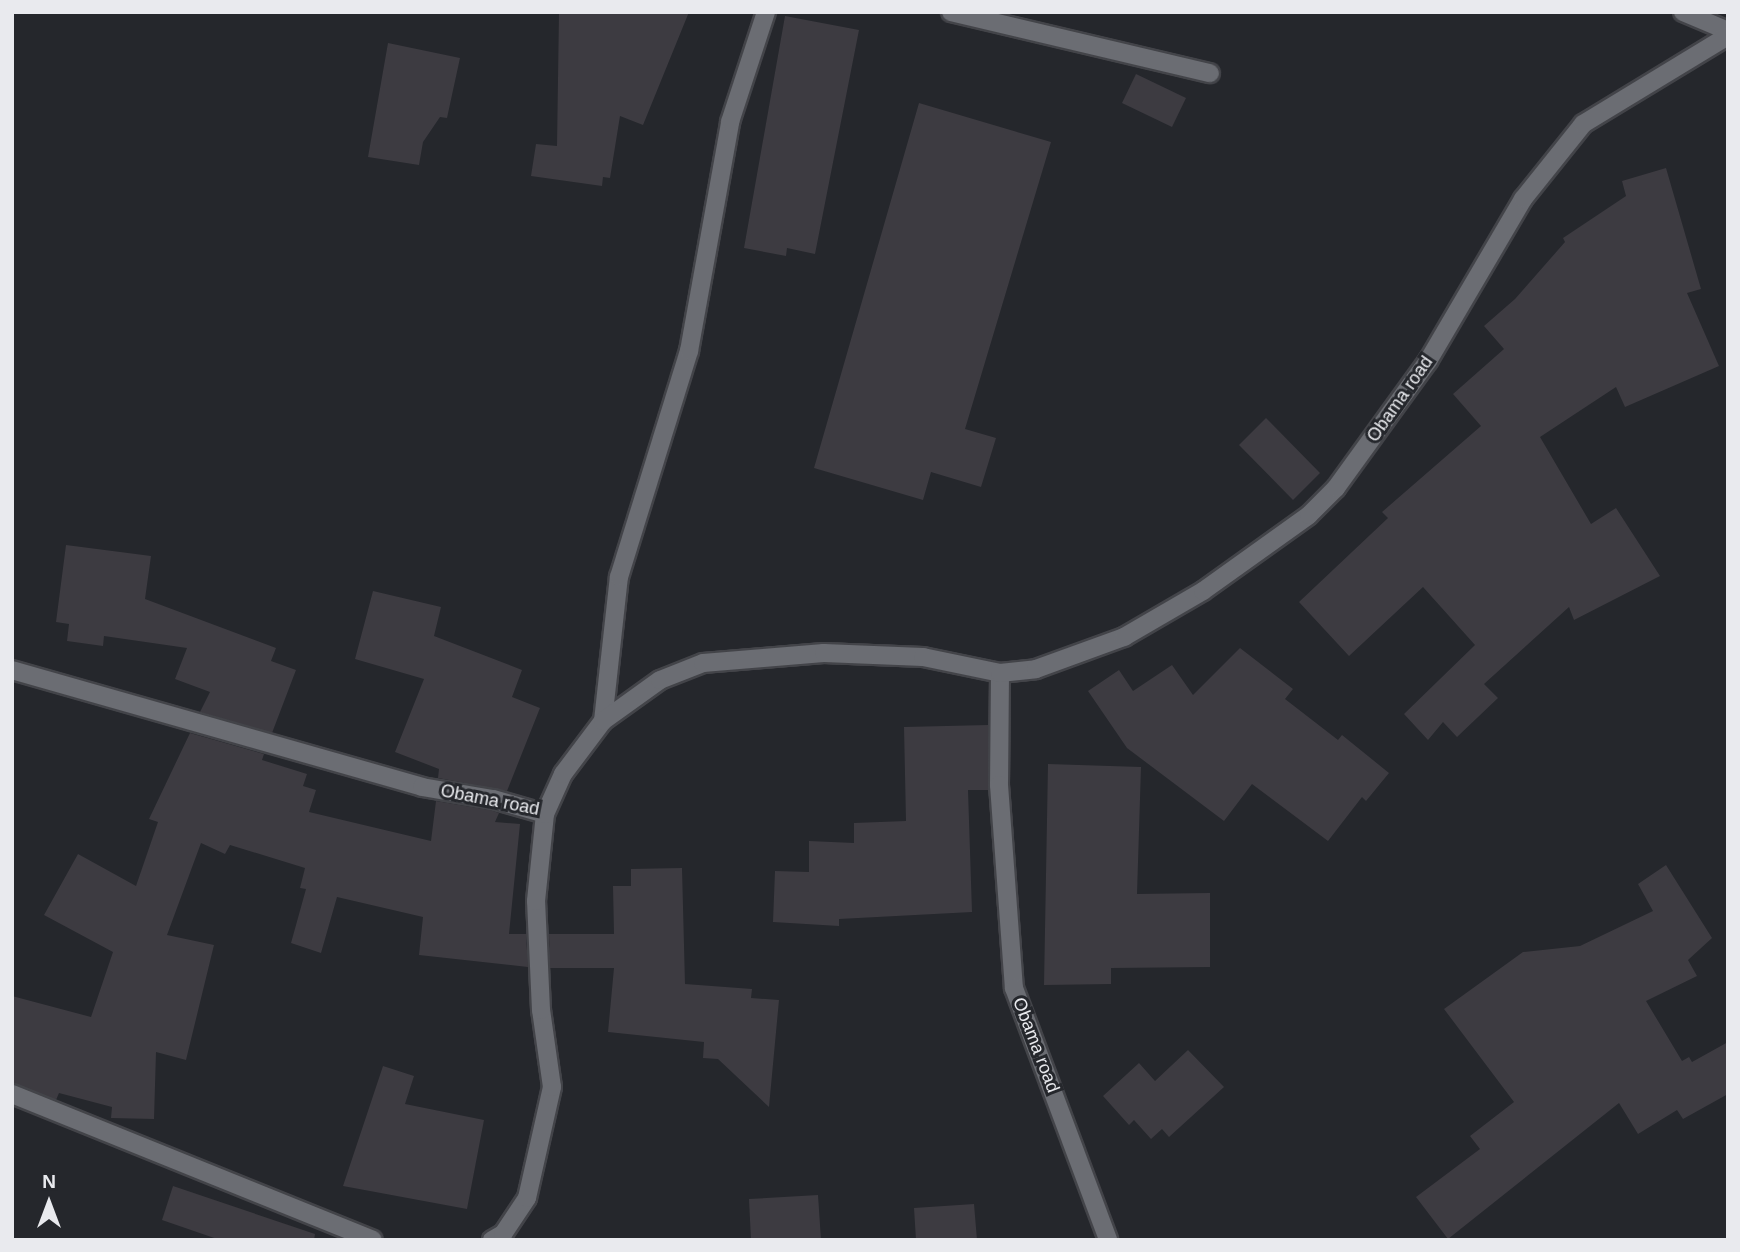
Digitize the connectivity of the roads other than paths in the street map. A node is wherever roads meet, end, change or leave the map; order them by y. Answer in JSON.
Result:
{"nodes":[{"id":1,"x":766,"y":12,"type":"edge"},
{"id":2,"x":951,"y":12,"type":"edge"},
{"id":3,"x":1683,"y":12,"type":"edge"},
{"id":4,"x":1728,"y":33,"type":"edge"},
{"id":5,"x":1210,"y":73,"type":"dead end"},
{"id":6,"x":12,"y":670,"type":"edge"},
{"id":7,"x":1000,"y":673,"type":"junction"},
{"id":8,"x":603,"y":721,"type":"junction"},
{"id":9,"x":545,"y":814,"type":"junction"},
{"id":10,"x":12,"y":1094,"type":"edge"},
{"id":11,"x":373,"y":1240,"type":"edge"},
{"id":12,"x":492,"y":1240,"type":"edge"},
{"id":13,"x":1108,"y":1240,"type":"edge"}],
"edges":[{"from":1,"to":8,"type":"street"},
{"from":2,"to":5,"type":"street"},
{"from":3,"to":4,"type":"street"},
{"from":4,"to":7,"type":"street","name":"Obama road"},
{"from":6,"to":9,"type":"street","name":"Obama road"},
{"from":7,"to":8,"type":"street","name":"Obama road"},
{"from":7,"to":13,"type":"street","name":"Obama road"},
{"from":8,"to":9,"type":"street","name":"Obama road"},
{"from":9,"to":12,"type":"street"},
{"from":10,"to":11,"type":"street"}]}
